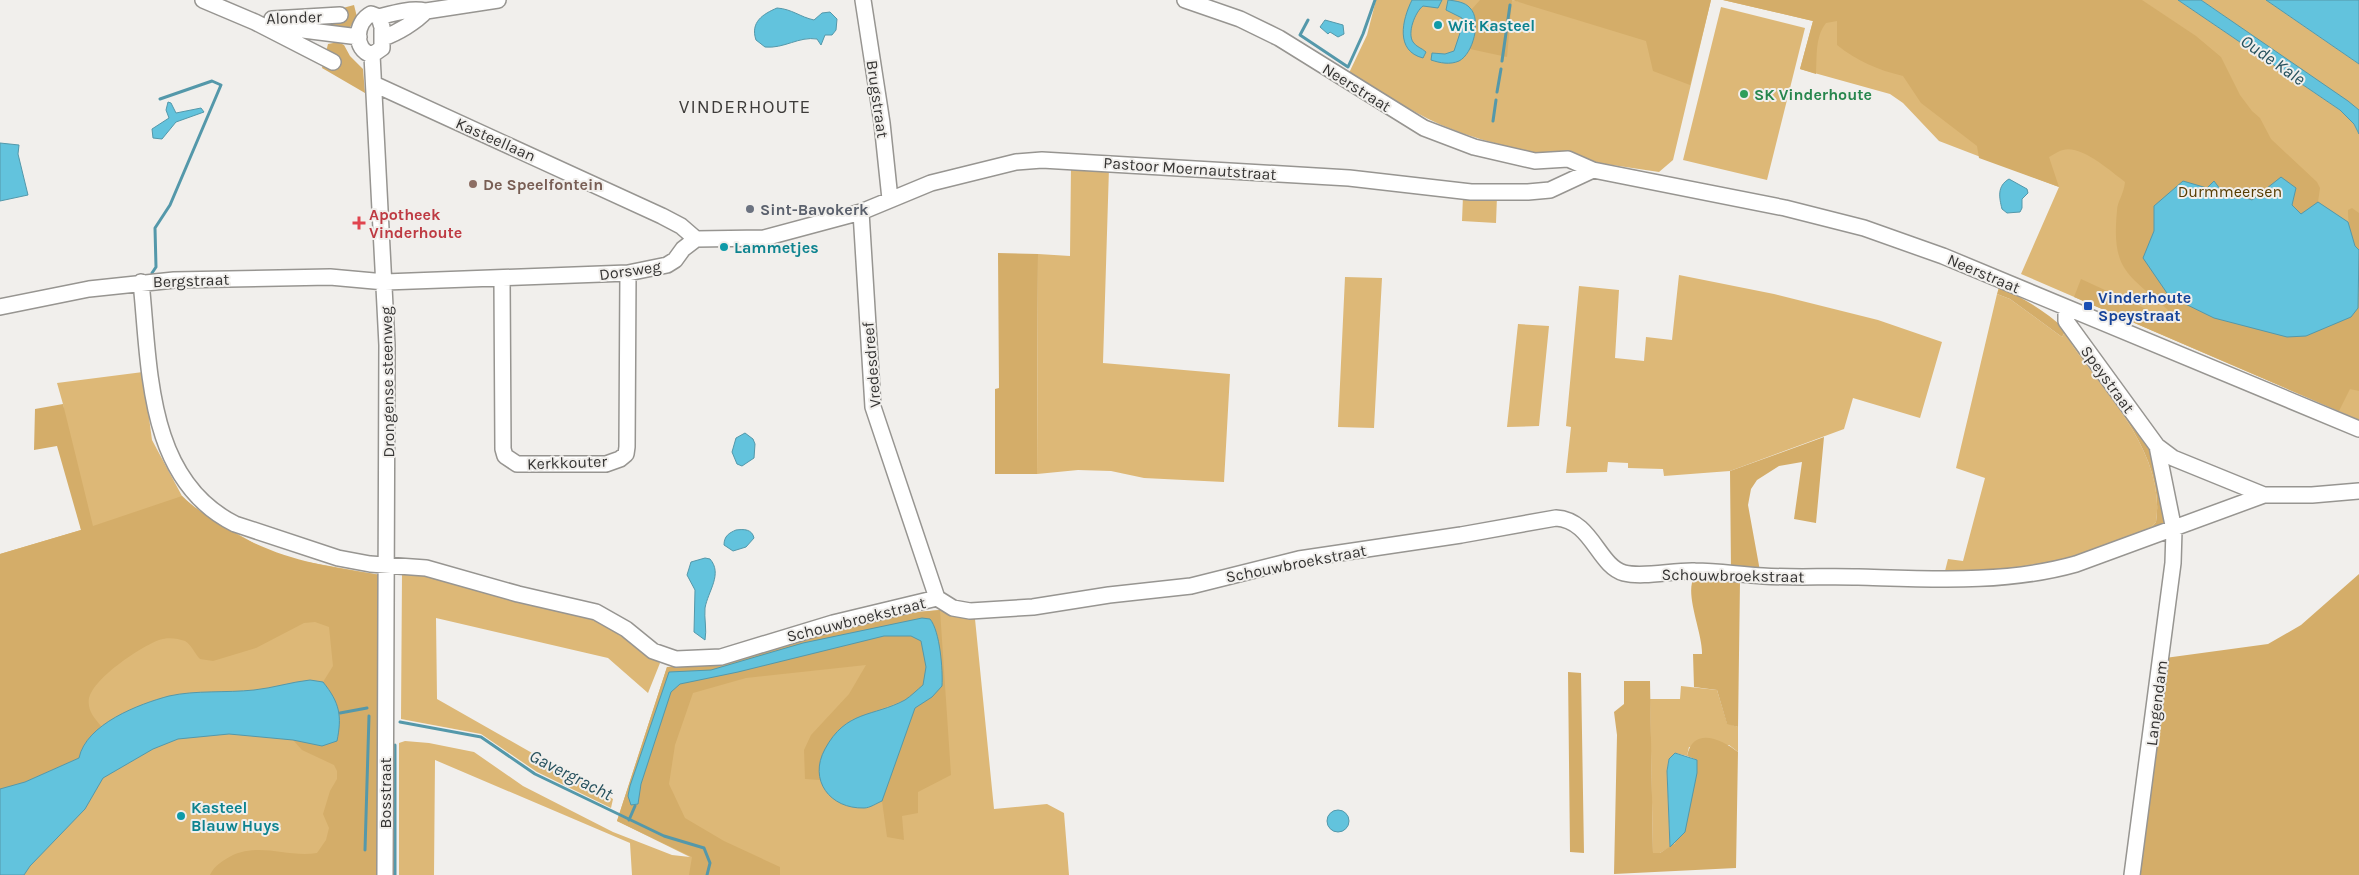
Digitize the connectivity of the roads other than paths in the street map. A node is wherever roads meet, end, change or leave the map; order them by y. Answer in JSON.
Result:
{"nodes":[{"id":1,"x":203,"y":0,"type":"edge"},
{"id":2,"x":498,"y":0,"type":"edge"},
{"id":3,"x":863,"y":0,"type":"edge"},
{"id":4,"x":1185,"y":0,"type":"edge"},
{"id":5,"x":373,"y":10,"type":"edge"},
{"id":6,"x":426,"y":11,"type":"junction"},
{"id":7,"x":340,"y":15,"type":"dead end"},
{"id":8,"x":254,"y":22,"type":"junction"},
{"id":9,"x":359,"y":37,"type":"junction"},
{"id":10,"x":383,"y":38,"type":"junction"},
{"id":11,"x":372,"y":55,"type":"junction"},
{"id":12,"x":333,"y":62,"type":"dead end"},
{"id":13,"x":374,"y":84,"type":"junction"},
{"id":14,"x":1562,"y":172,"type":"junction"},
{"id":15,"x":890,"y":199,"type":"junction"},
{"id":16,"x":861,"y":212,"type":"junction"},
{"id":17,"x":696,"y":239,"type":"junction"},
{"id":18,"x":628,"y":273,"type":"junction"},
{"id":19,"x":502,"y":280,"type":"junction"},
{"id":20,"x":141,"y":282,"type":"junction"},
{"id":21,"x":384,"y":282,"type":"junction"},
{"id":22,"x":0,"y":307,"type":"edge"},
{"id":23,"x":2066,"y":309,"type":"junction"},
{"id":24,"x":2359,"y":429,"type":"edge"},
{"id":25,"x":2157,"y":446,"type":"junction"},
{"id":26,"x":2359,"y":491,"type":"edge"},
{"id":27,"x":2264,"y":495,"type":"junction"},
{"id":28,"x":2174,"y":530,"type":"junction"},
{"id":29,"x":388,"y":565,"type":"junction"},
{"id":30,"x":937,"y":598,"type":"junction"},
{"id":31,"x":386,"y":710,"type":"joint"},
{"id":32,"x":385,"y":875,"type":"edge"},
{"id":33,"x":2132,"y":875,"type":"edge"}],
"edges":[{"from":1,"to":8,"type":"street"},
{"from":2,"to":6,"type":"street"},
{"from":3,"to":15,"type":"street","name":"Brugstraat"},
{"from":4,"to":14,"type":"street","name":"Neerstraat"},
{"from":5,"to":6,"type":"street"},
{"from":5,"to":9,"type":"street"},
{"from":5,"to":10,"type":"street"},
{"from":6,"to":10,"type":"street"},
{"from":7,"to":8,"type":"street","name":"Alonder"},
{"from":8,"to":9,"type":"street"},
{"from":8,"to":12,"type":"street"},
{"from":9,"to":11,"type":"street"},
{"from":10,"to":11,"type":"street"},
{"from":11,"to":13,"type":"street","name":"Drongense steenweg"},
{"from":13,"to":17,"type":"street","name":"Kasteellaan"},
{"from":13,"to":21,"type":"street","name":"Drongense steenweg"},
{"from":14,"to":15,"type":"street","name":"Pastoor Moernautstraat"},
{"from":14,"to":23,"type":"street","name":"Neerstraat"},
{"from":15,"to":16,"type":"street","name":"Pastoor Moernautstraat"},
{"from":16,"to":17,"type":"street"},
{"from":16,"to":30,"type":"street","name":"Vredesdreef"},
{"from":17,"to":18,"type":"street","name":"Dorsweg"},
{"from":18,"to":19,"type":"street","name":"Dorsweg"},
{"from":18,"to":19,"type":"street","name":"Kerkkouter"},
{"from":19,"to":21,"type":"street","name":"Dorsweg"},
{"from":20,"to":21,"type":"street","name":"Bergstraat"},
{"from":20,"to":22,"type":"street","name":"Bergstraat"},
{"from":20,"to":29,"type":"street","name":"Schouwbroekstraat"},
{"from":21,"to":29,"type":"street","name":"Drongense steenweg"},
{"from":23,"to":24,"type":"street","name":"Neerstraat"},
{"from":23,"to":25,"type":"street","name":"Speystraat"},
{"from":25,"to":27,"type":"street","name":"Speystraat"},
{"from":25,"to":28,"type":"street","name":"Speystraat"},
{"from":26,"to":27,"type":"street","name":"Speystraat"},
{"from":27,"to":28,"type":"street","name":"Speystraat"},
{"from":28,"to":30,"type":"street","name":"Schouwbroekstraat"},
{"from":28,"to":33,"type":"street","name":"Langendam"},
{"from":29,"to":30,"type":"street","name":"Schouwbroekstraat"},
{"from":29,"to":31,"type":"street","name":"Drongense steenweg"},
{"from":31,"to":32,"type":"street","name":"Bosstraat"}]}
